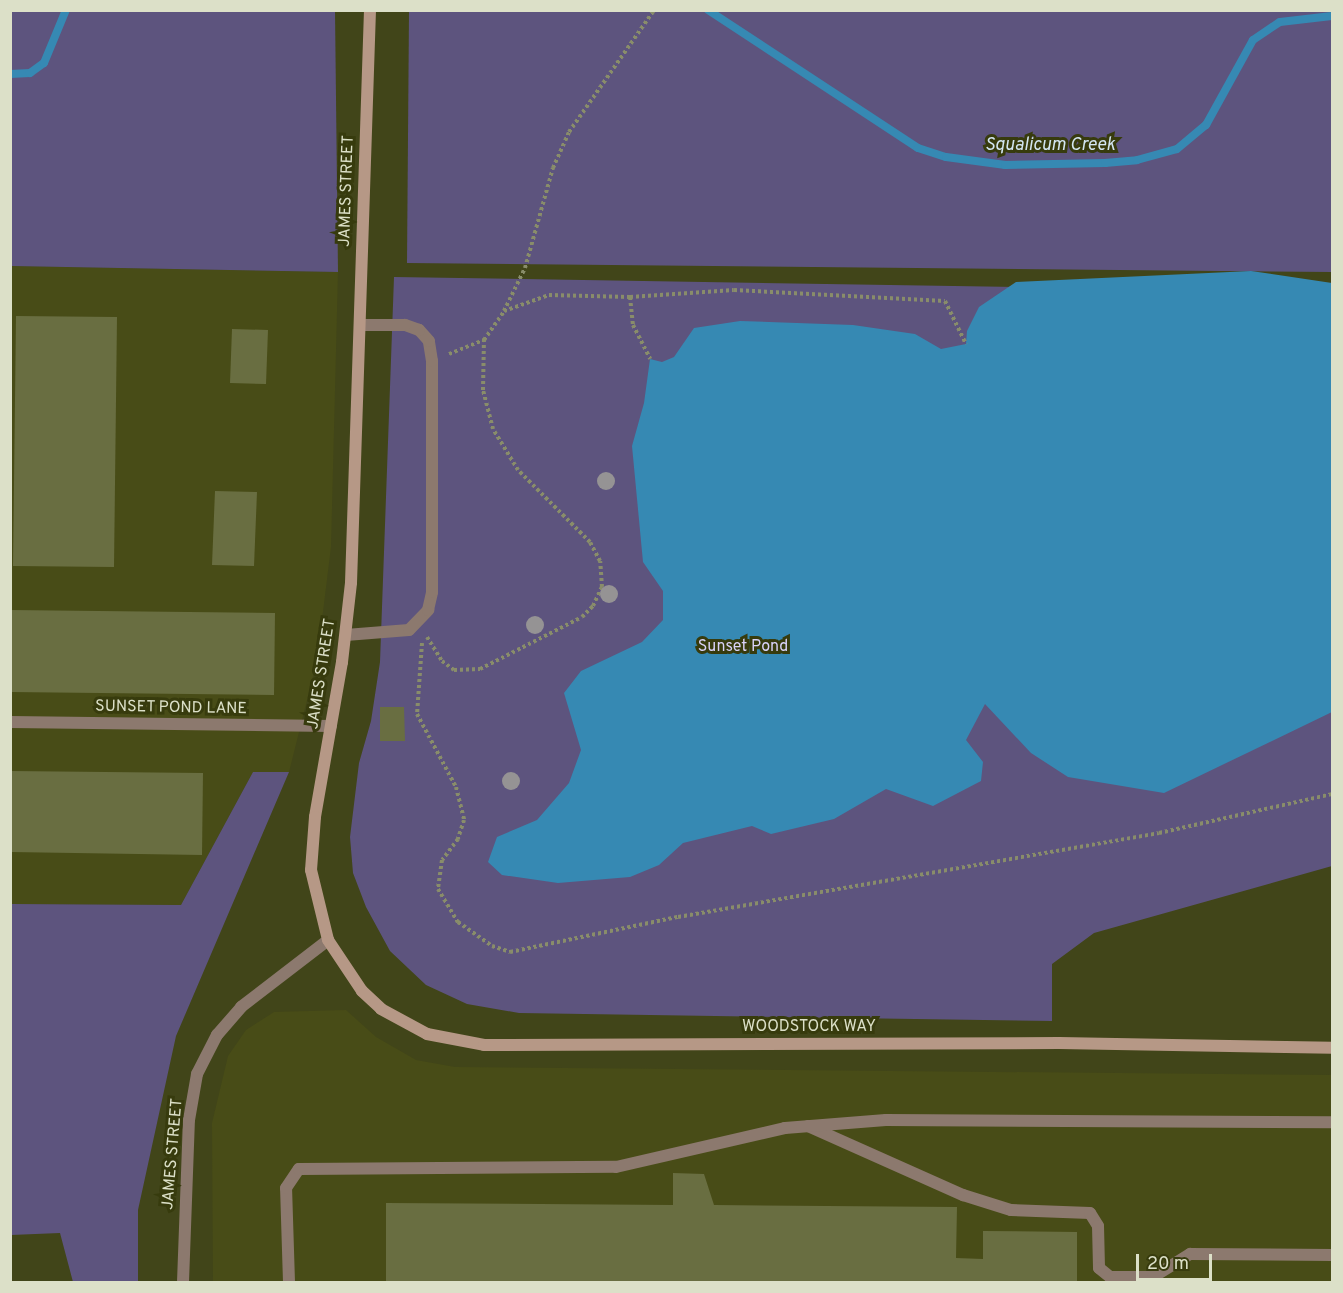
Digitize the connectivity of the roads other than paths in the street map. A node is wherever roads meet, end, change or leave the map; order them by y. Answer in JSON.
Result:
{"nodes":[{"id":1,"x":370,"y":10,"type":"edge"},
{"id":2,"x":360,"y":325,"type":"junction"},
{"id":3,"x":346,"y":635,"type":"junction"},
{"id":4,"x":10,"y":722,"type":"edge"},
{"id":5,"x":331,"y":726,"type":"junction"},
{"id":6,"x":328,"y":940,"type":"junction"},
{"id":7,"x":1332,"y":1048,"type":"edge"},
{"id":8,"x":1332,"y":1122,"type":"edge"},
{"id":9,"x":807,"y":1125,"type":"junction"},
{"id":10,"x":1332,"y":1255,"type":"edge"},
{"id":11,"x":183,"y":1282,"type":"edge"},
{"id":12,"x":289,"y":1282,"type":"edge"}],
"edges":[{"from":1,"to":2,"type":"main road","name":"JAMES STREET"},
{"from":2,"to":3,"type":"main road","name":"JAMES STREET"},
{"from":2,"to":3,"type":"street"},
{"from":3,"to":5,"type":"main road","name":"JAMES STREET"},
{"from":4,"to":5,"type":"street","name":"SUNSET POND LANE"},
{"from":5,"to":6,"type":"main road","name":"JAMES STREET"},
{"from":6,"to":7,"type":"main road","name":"WOODSTOCK WAY"},
{"from":6,"to":11,"type":"street","name":"JAMES STREET"},
{"from":8,"to":9,"type":"street"},
{"from":9,"to":10,"type":"street"},
{"from":9,"to":12,"type":"street"}]}
